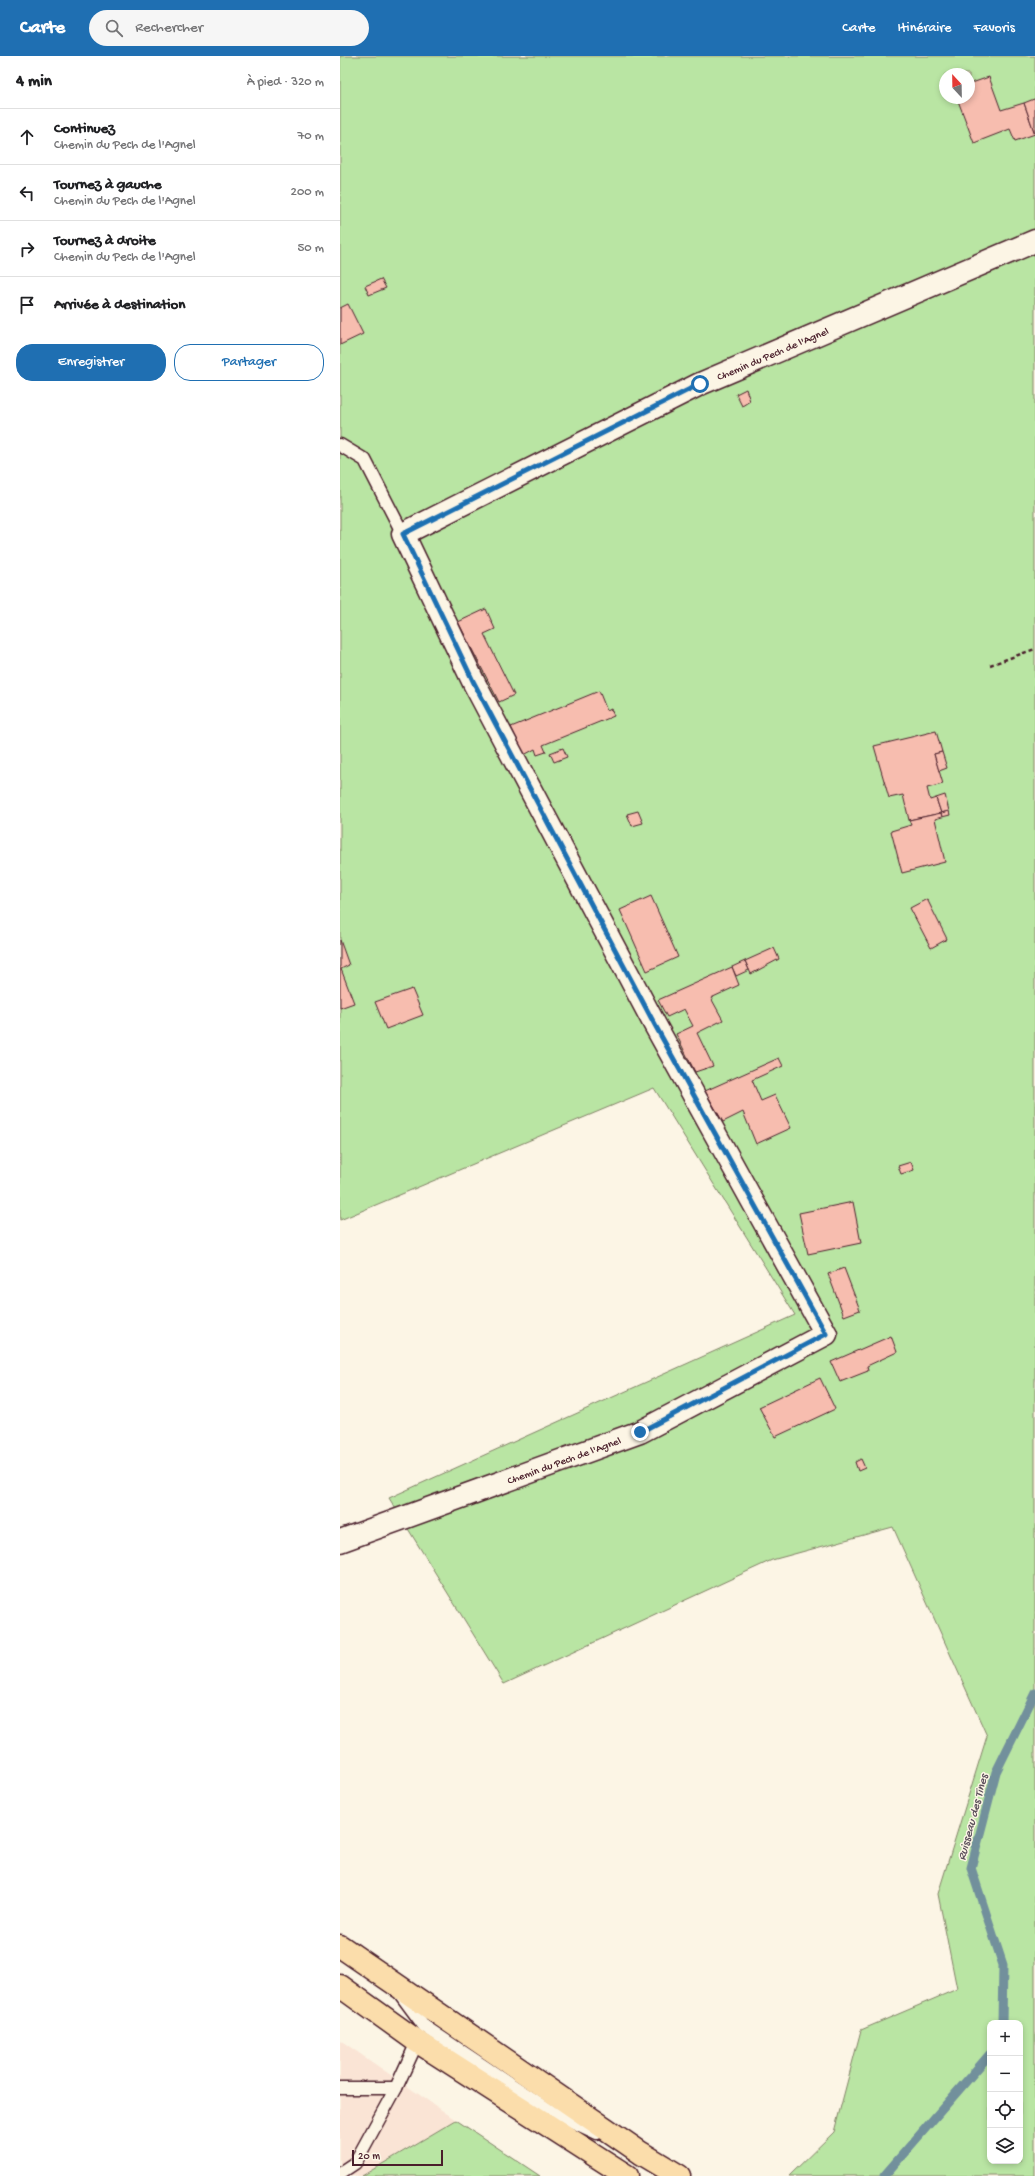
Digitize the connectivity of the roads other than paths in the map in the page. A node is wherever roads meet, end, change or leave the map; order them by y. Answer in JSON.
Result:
{"nodes":[{"id":1,"x":1035,"y":241,"type":"edge"},
{"id":2,"x":340,"y":445,"type":"edge"},
{"id":3,"x":403,"y":534,"type":"junction"},
{"id":4,"x":340,"y":1541,"type":"edge"},
{"id":5,"x":340,"y":1946,"type":"edge"},
{"id":6,"x":390,"y":1981,"type":"junction"},
{"id":7,"x":340,"y":1986,"type":"edge"},
{"id":8,"x":421,"y":2034,"type":"junction"},
{"id":9,"x":340,"y":2088,"type":"edge"},
{"id":10,"x":396,"y":2088,"type":"junction"},
{"id":11,"x":642,"y":2153,"type":"junction"},
{"id":12,"x":340,"y":2173,"type":"edge"},
{"id":13,"x":627,"y":2176,"type":"edge"},
{"id":14,"x":679,"y":2176,"type":"edge"}],
"edges":[{"from":1,"to":3,"type":"street","name":"Chemin du Pech de l'Agnel"},
{"from":2,"to":3,"type":"lane"},
{"from":3,"to":4,"type":"street","name":"Chemin du Pech de l'Agnel"},
{"from":5,"to":6,"type":"main road"},
{"from":6,"to":8,"type":"lane"},
{"from":6,"to":11,"type":"main road"},
{"from":7,"to":8,"type":"main road"},
{"from":8,"to":10,"type":"lane"},
{"from":8,"to":11,"type":"lane"},
{"from":8,"to":13,"type":"main road"},
{"from":9,"to":10,"type":"lane"},
{"from":10,"to":12,"type":"lane"},
{"from":11,"to":14,"type":"main road"}]}
